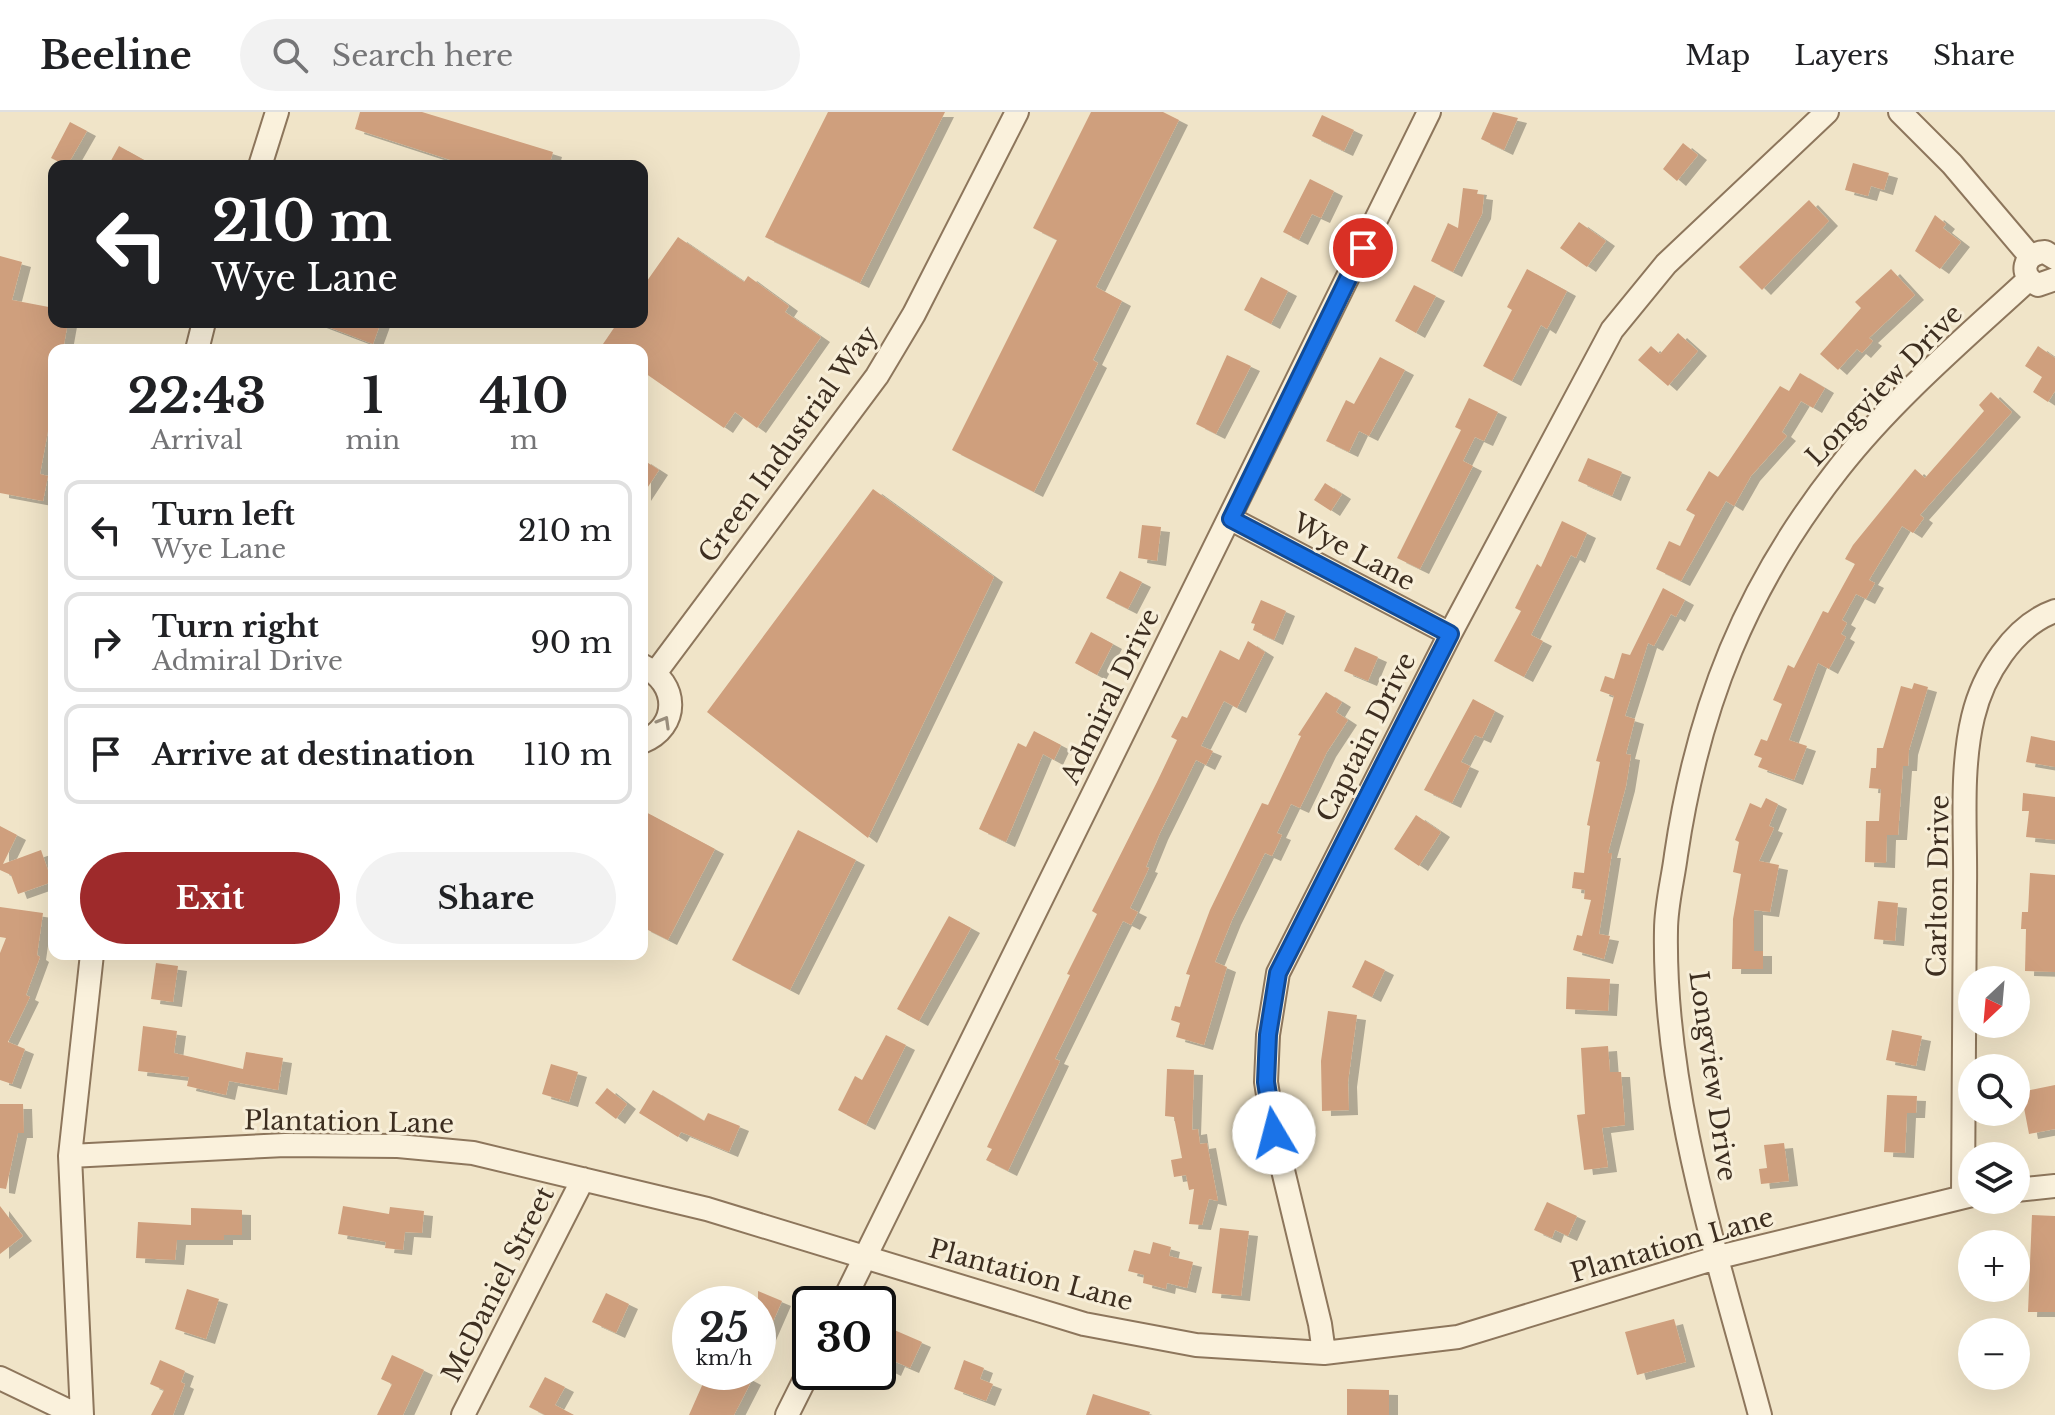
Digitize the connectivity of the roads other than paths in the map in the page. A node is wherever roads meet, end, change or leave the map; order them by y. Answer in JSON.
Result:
{"nodes":[{"id":1,"x":277,"y":112,"type":"edge"},
{"id":2,"x":1017,"y":112,"type":"edge"},
{"id":3,"x":1429,"y":112,"type":"edge"},
{"id":4,"x":1827,"y":112,"type":"edge"},
{"id":5,"x":1900,"y":112,"type":"edge"},
{"id":6,"x":262,"y":160,"type":"edge"},
{"id":7,"x":2030,"y":256,"type":"junction"},
{"id":8,"x":2054,"y":257,"type":"edge"},
{"id":9,"x":2028,"y":280,"type":"junction"},
{"id":10,"x":2055,"y":281,"type":"edge"},
{"id":11,"x":1231,"y":519,"type":"junction"},
{"id":12,"x":2055,"y":611,"type":"edge"},
{"id":13,"x":1450,"y":634,"type":"junction"},
{"id":14,"x":649,"y":669,"type":"edge"},
{"id":15,"x":648,"y":738,"type":"edge"},
{"id":16,"x":91,"y":960,"type":"edge"},
{"id":17,"x":1968,"y":1142,"type":"edge"},
{"id":18,"x":70,"y":1156,"type":"junction"},
{"id":19,"x":583,"y":1179,"type":"junction"},
{"id":20,"x":2055,"y":1186,"type":"edge"},
{"id":21,"x":2030,"y":1189,"type":"edge"},
{"id":22,"x":1958,"y":1198,"type":"edge"},
{"id":23,"x":1719,"y":1257,"type":"junction"},
{"id":24,"x":865,"y":1258,"type":"junction"},
{"id":25,"x":851,"y":1286,"type":"edge"},
{"id":26,"x":1324,"y":1353,"type":"junction"},
{"id":27,"x":0,"y":1378,"type":"edge"},
{"id":28,"x":800,"y":1390,"type":"edge"},
{"id":29,"x":79,"y":1415,"type":"edge"},
{"id":30,"x":463,"y":1415,"type":"edge"},
{"id":31,"x":787,"y":1415,"type":"edge"},
{"id":32,"x":1760,"y":1415,"type":"edge"}],
"edges":[{"from":1,"to":6,"type":"street"},
{"from":2,"to":14,"type":"street","name":"Green Industrial Way"},
{"from":3,"to":11,"type":"street","name":"Admiral Drive"},
{"from":4,"to":13,"type":"street","name":"Captain Drive"},
{"from":5,"to":7,"type":"street"},
{"from":7,"to":8,"type":"street"},
{"from":7,"to":9,"type":"street"},
{"from":9,"to":10,"type":"street"},
{"from":9,"to":23,"type":"street","name":"Longview Drive"},
{"from":11,"to":13,"type":"street","name":"Wye Lane"},
{"from":11,"to":24,"type":"street","name":"Admiral Drive"},
{"from":12,"to":17,"type":"street","name":"Carlton Drive"},
{"from":13,"to":26,"type":"street","name":"Captain Drive"},
{"from":15,"to":14,"type":"street","name":"Green Industrial Way","one_way":true},
{"from":16,"to":18,"type":"street"},
{"from":18,"to":19,"type":"street","name":"Plantation Lane"},
{"from":18,"to":29,"type":"street"},
{"from":19,"to":24,"type":"street","name":"Plantation Lane"},
{"from":19,"to":30,"type":"street","name":"McDaniel Street"},
{"from":20,"to":21,"type":"street"},
{"from":22,"to":23,"type":"street","name":"Plantation Lane"},
{"from":23,"to":26,"type":"street","name":"Plantation Lane"},
{"from":23,"to":32,"type":"street","name":"Longview Drive"},
{"from":24,"to":25,"type":"street","name":"Admiral Drive"},
{"from":24,"to":26,"type":"street","name":"Plantation Lane"},
{"from":27,"to":29,"type":"street"},
{"from":28,"to":31,"type":"street"}]}
